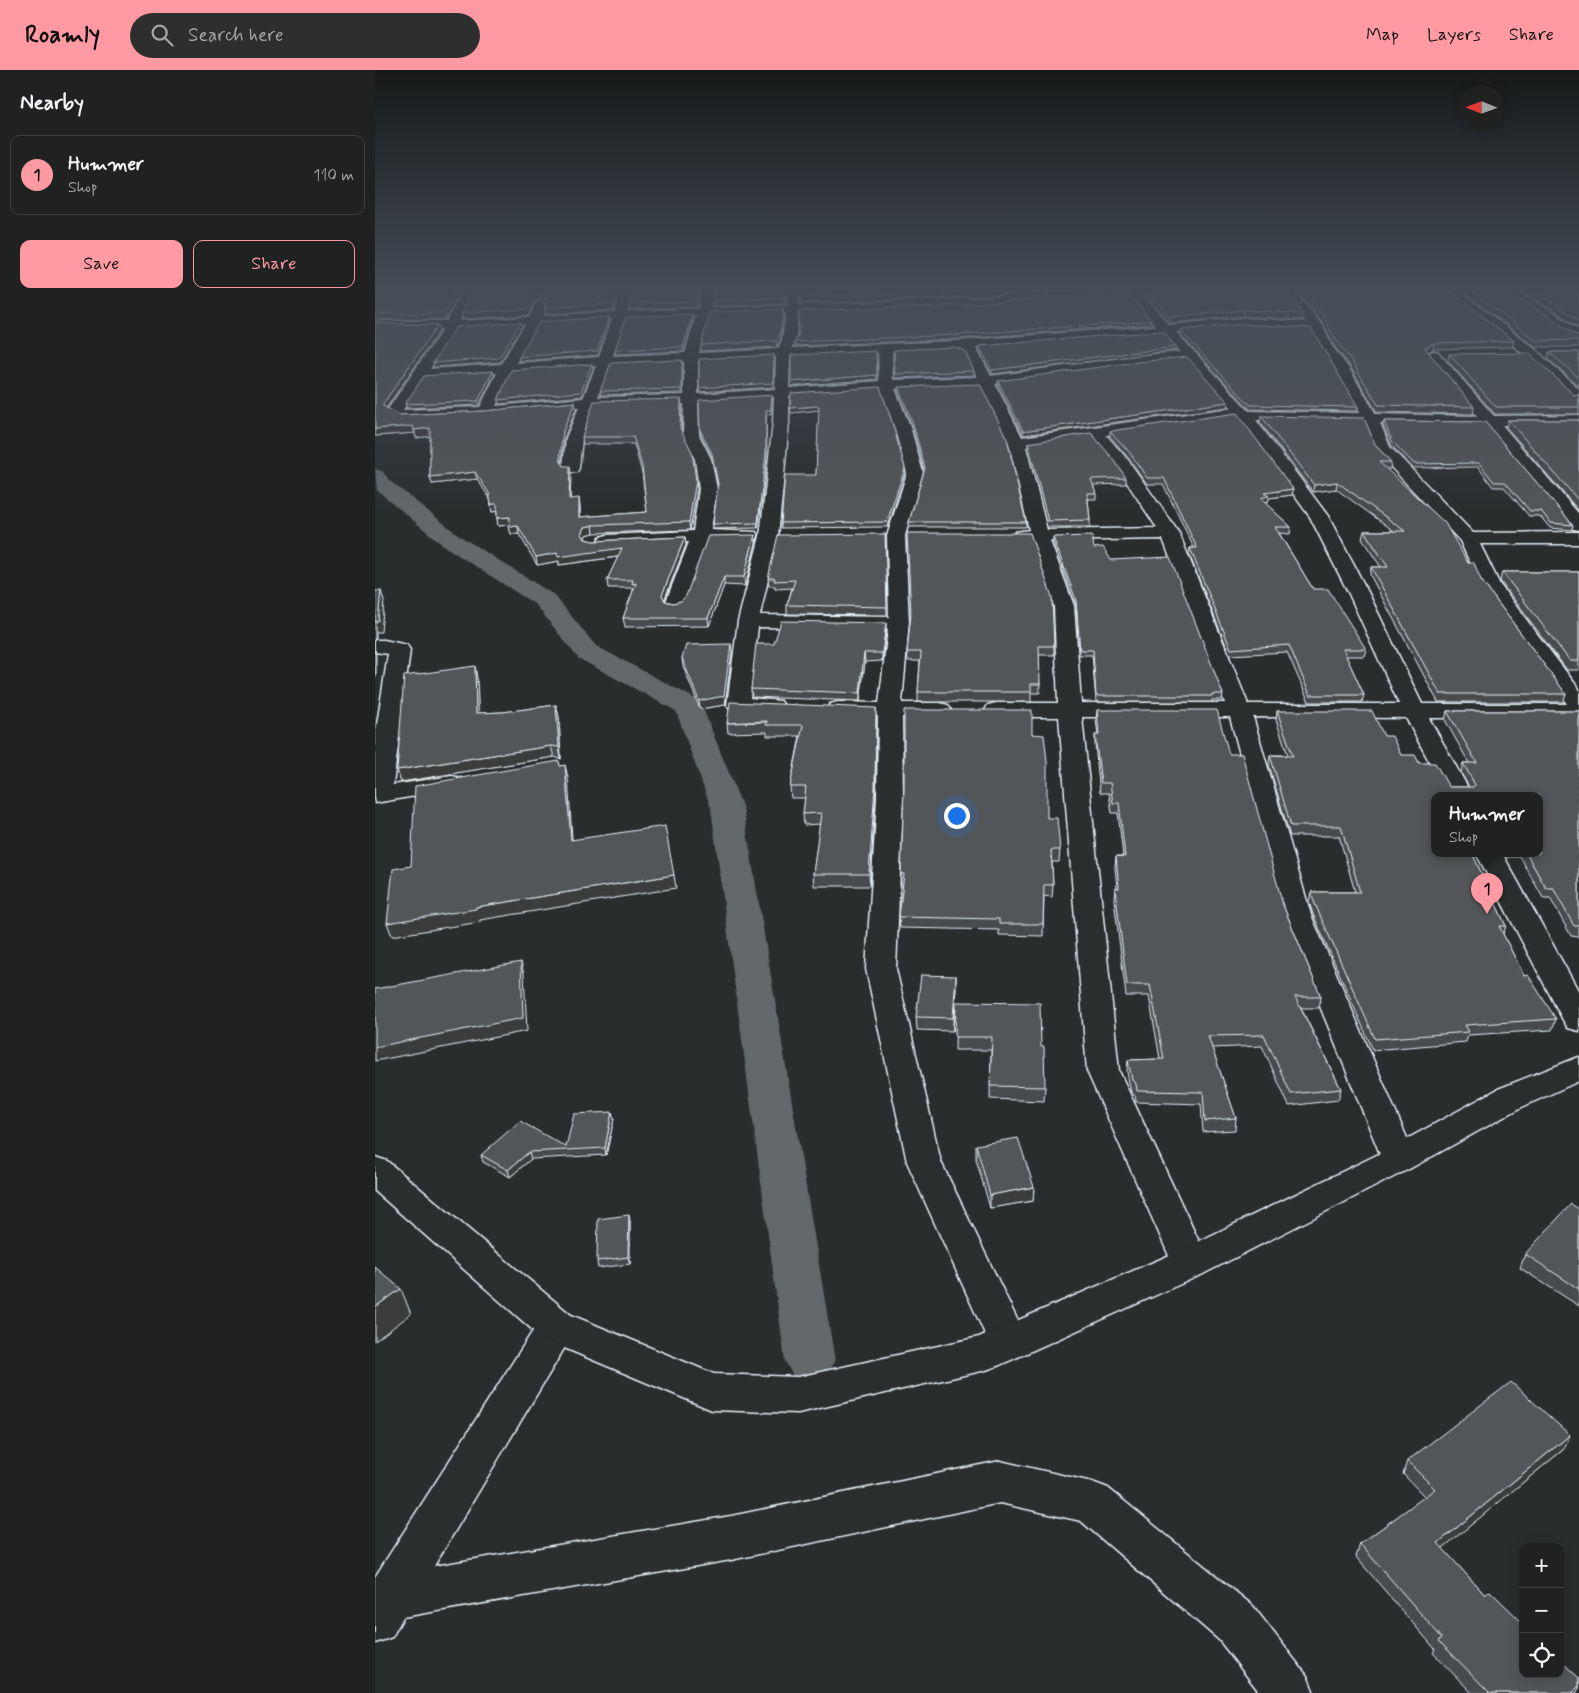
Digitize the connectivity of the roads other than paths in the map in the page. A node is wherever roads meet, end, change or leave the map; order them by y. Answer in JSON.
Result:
{"nodes":[{"id":1,"x":605,"y":361,"type":"edge"},
{"id":2,"x":428,"y":362,"type":"edge"},
{"id":3,"x":510,"y":362,"type":"edge"},
{"id":4,"x":595,"y":362,"type":"edge"},
{"id":5,"x":691,"y":362,"type":"edge"},
{"id":6,"x":783,"y":362,"type":"edge"},
{"id":7,"x":885,"y":362,"type":"edge"},
{"id":8,"x":977,"y":362,"type":"edge"},
{"id":9,"x":1123,"y":362,"type":"edge"},
{"id":10,"x":1197,"y":362,"type":"edge"},
{"id":11,"x":1337,"y":362,"type":"edge"},
{"id":12,"x":1440,"y":362,"type":"edge"},
{"id":13,"x":1541,"y":362,"type":"edge"},
{"id":14,"x":506,"y":368,"type":"junction"},
{"id":15,"x":420,"y":374,"type":"junction"},
{"id":16,"x":987,"y":380,"type":"junction"},
{"id":17,"x":886,"y":385,"type":"junction"},
{"id":18,"x":783,"y":392,"type":"junction"},
{"id":19,"x":1579,"y":397,"type":"edge"},
{"id":20,"x":692,"y":399,"type":"junction"},
{"id":21,"x":590,"y":402,"type":"junction"},
{"id":22,"x":486,"y":411,"type":"junction"},
{"id":23,"x":1243,"y":413,"type":"junction"},
{"id":24,"x":1370,"y":418,"type":"junction"},
{"id":25,"x":1579,"y":420,"type":"edge"},
{"id":26,"x":1490,"y":421,"type":"junction"},
{"id":27,"x":1094,"y":431,"type":"junction"},
{"id":28,"x":1017,"y":443,"type":"junction"},
{"id":29,"x":571,"y":468,"type":"edge"},
{"id":30,"x":1579,"y":524,"type":"edge"},
{"id":31,"x":1170,"y":532,"type":"junction"},
{"id":32,"x":701,"y":536,"type":"junction"},
{"id":33,"x":769,"y":536,"type":"junction"},
{"id":34,"x":789,"y":536,"type":"edge"},
{"id":35,"x":1001,"y":536,"type":"edge"},
{"id":36,"x":1039,"y":536,"type":"junction"},
{"id":37,"x":1579,"y":538,"type":"edge"},
{"id":38,"x":1468,"y":539,"type":"junction"},
{"id":39,"x":593,"y":541,"type":"edge"},
{"id":40,"x":675,"y":604,"type":"edge"},
{"id":41,"x":748,"y":621,"type":"junction"},
{"id":42,"x":899,"y":623,"type":"junction"},
{"id":43,"x":375,"y":646,"type":"edge"},
{"id":44,"x":1579,"y":704,"type":"edge"},
{"id":45,"x":1239,"y":709,"type":"junction"},
{"id":46,"x":1070,"y":710,"type":"junction"},
{"id":47,"x":1413,"y":710,"type":"junction"},
{"id":48,"x":890,"y":711,"type":"junction"},
{"id":49,"x":1579,"y":711,"type":"edge"},
{"id":50,"x":476,"y":779,"type":"edge"},
{"id":51,"x":1457,"y":792,"type":"edge"},
{"id":52,"x":377,"y":795,"type":"edge"},
{"id":53,"x":1491,"y":857,"type":"edge"},
{"id":54,"x":1579,"y":1020,"type":"edge"},
{"id":55,"x":1579,"y":1068,"type":"edge"},
{"id":56,"x":1399,"y":1158,"type":"junction"},
{"id":57,"x":375,"y":1171,"type":"edge"},
{"id":58,"x":1190,"y":1263,"type":"junction"},
{"id":59,"x":557,"y":1327,"type":"junction"},
{"id":60,"x":1007,"y":1342,"type":"junction"},
{"id":61,"x":383,"y":1608,"type":"edge"},
{"id":62,"x":1290,"y":1693,"type":"edge"}],
"edges":[{"from":1,"to":21,"type":"street"},
{"from":2,"to":15,"type":"street"},
{"from":3,"to":14,"type":"street"},
{"from":4,"to":14,"type":"street"},
{"from":5,"to":20,"type":"street"},
{"from":6,"to":18,"type":"street"},
{"from":7,"to":17,"type":"street"},
{"from":8,"to":16,"type":"street"},
{"from":9,"to":16,"type":"street"},
{"from":10,"to":23,"type":"street"},
{"from":11,"to":24,"type":"street"},
{"from":12,"to":26,"type":"street"},
{"from":13,"to":19,"type":"street"},
{"from":14,"to":15,"type":"street"},
{"from":14,"to":22,"type":"street"},
{"from":15,"to":22,"type":"street"},
{"from":16,"to":17,"type":"street"},
{"from":16,"to":28,"type":"street"},
{"from":17,"to":18,"type":"street"},
{"from":17,"to":42,"type":"street"},
{"from":18,"to":20,"type":"street"},
{"from":18,"to":33,"type":"street"},
{"from":20,"to":21,"type":"street"},
{"from":20,"to":32,"type":"street"},
{"from":21,"to":22,"type":"street"},
{"from":21,"to":29,"type":"street"},
{"from":23,"to":24,"type":"street"},
{"from":23,"to":27,"type":"street"},
{"from":23,"to":47,"type":"street"},
{"from":24,"to":26,"type":"street"},
{"from":24,"to":38,"type":"street"},
{"from":25,"to":26,"type":"street"},
{"from":26,"to":30,"type":"street"},
{"from":27,"to":28,"type":"street"},
{"from":27,"to":31,"type":"street"},
{"from":28,"to":36,"type":"street"},
{"from":31,"to":36,"type":"street"},
{"from":31,"to":45,"type":"street"},
{"from":32,"to":33,"type":"street"},
{"from":32,"to":39,"type":"street"},
{"from":32,"to":40,"type":"street"},
{"from":33,"to":34,"type":"street"},
{"from":33,"to":41,"type":"street"},
{"from":35,"to":36,"type":"street"},
{"from":36,"to":46,"type":"street"},
{"from":37,"to":38,"type":"street"},
{"from":38,"to":44,"type":"street"},
{"from":41,"to":42,"type":"street"},
{"from":41,"to":48,"type":"street"},
{"from":42,"to":48,"type":"street"},
{"from":43,"to":52,"type":"street"},
{"from":45,"to":46,"type":"street"},
{"from":45,"to":47,"type":"street"},
{"from":45,"to":56,"type":"street"},
{"from":46,"to":48,"type":"street"},
{"from":46,"to":58,"type":"street"},
{"from":47,"to":49,"type":"street"},
{"from":47,"to":51,"type":"street"},
{"from":48,"to":60,"type":"street"},
{"from":50,"to":52,"type":"street"},
{"from":53,"to":54,"type":"street"},
{"from":55,"to":56,"type":"street"},
{"from":56,"to":58,"type":"street"},
{"from":57,"to":59,"type":"street"},
{"from":58,"to":60,"type":"street"},
{"from":59,"to":60,"type":"street"},
{"from":59,"to":61,"type":"street"},
{"from":61,"to":62,"type":"street"}]}
